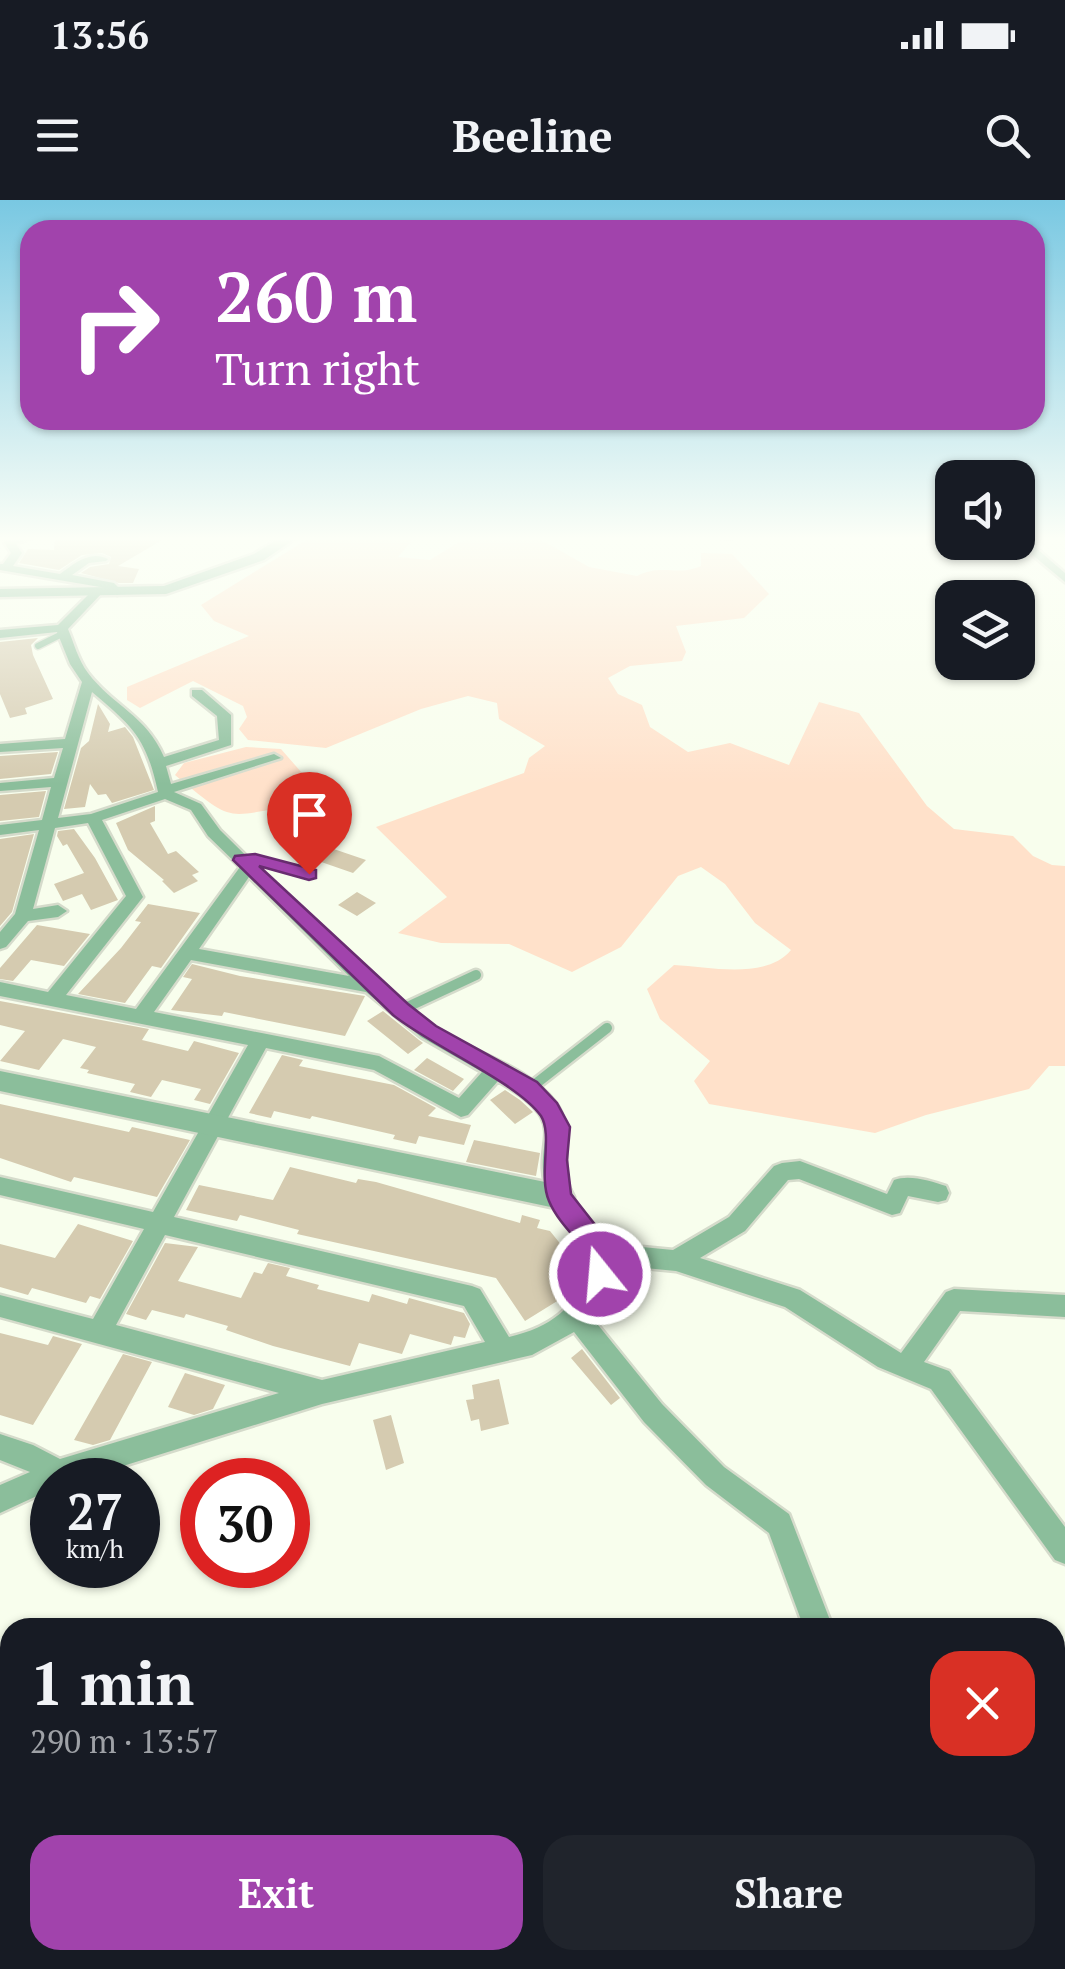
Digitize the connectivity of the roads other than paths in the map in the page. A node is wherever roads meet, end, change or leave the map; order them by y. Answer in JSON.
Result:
{"nodes":[{"id":1,"x":75,"y":619,"type":"edge"},
{"id":2,"x":63,"y":630,"type":"junction"},
{"id":3,"x":0,"y":634,"type":"edge"},
{"id":4,"x":38,"y":646,"type":"dead end"},
{"id":5,"x":88,"y":682,"type":"junction"},
{"id":6,"x":198,"y":692,"type":"dead end"},
{"id":7,"x":71,"y":743,"type":"junction"},
{"id":8,"x":0,"y":748,"type":"edge"},
{"id":9,"x":274,"y":758,"type":"dead end"},
{"id":10,"x":160,"y":763,"type":"junction"},
{"id":11,"x":59,"y":782,"type":"junction"},
{"id":12,"x":0,"y":787,"type":"edge"},
{"id":13,"x":166,"y":792,"type":"junction"},
{"id":14,"x":92,"y":818,"type":"junction"},
{"id":15,"x":48,"y":826,"type":"junction"},
{"id":16,"x":0,"y":830,"type":"edge"},
{"id":17,"x":245,"y":864,"type":"junction"},
{"id":18,"x":309,"y":874,"type":"dead end"},
{"id":19,"x":58,"y":911,"type":"dead end"},
{"id":20,"x":23,"y":916,"type":"junction"},
{"id":21,"x":0,"y":943,"type":"edge"},
{"id":22,"x":186,"y":953,"type":"junction"},
{"id":23,"x":476,"y":975,"type":"dead end"},
{"id":24,"x":371,"y":986,"type":"junction"},
{"id":25,"x":0,"y":989,"type":"edge"},
{"id":26,"x":53,"y":999,"type":"junction"},
{"id":27,"x":400,"y":1010,"type":"junction"},
{"id":28,"x":142,"y":1014,"type":"junction"},
{"id":29,"x":607,"y":1028,"type":"dead end"},
{"id":30,"x":261,"y":1039,"type":"junction"},
{"id":31,"x":496,"y":1069,"type":"junction"},
{"id":32,"x":0,"y":1081,"type":"edge"},
{"id":33,"x":529,"y":1088,"type":"junction"},
{"id":34,"x":213,"y":1126,"type":"junction"},
{"id":35,"x":0,"y":1186,"type":"edge"},
{"id":36,"x":938,"y":1193,"type":"dead end"},
{"id":37,"x":560,"y":1197,"type":"junction"},
{"id":38,"x":159,"y":1223,"type":"junction"},
{"id":39,"x":605,"y":1254,"type":"junction"},
{"id":40,"x":676,"y":1261,"type":"junction"},
{"id":41,"x":0,"y":1306,"type":"edge"},
{"id":42,"x":1065,"y":1306,"type":"edge"},
{"id":43,"x":576,"y":1318,"type":"junction"},
{"id":44,"x":100,"y":1332,"type":"junction"},
{"id":45,"x":503,"y":1348,"type":"junction"},
{"id":46,"x":906,"y":1366,"type":"junction"},
{"id":47,"x":322,"y":1392,"type":"junction"},
{"id":48,"x":0,"y":1447,"type":"edge"},
{"id":49,"x":31,"y":1458,"type":"edge"},
{"id":50,"x":107,"y":1458,"type":"edge"},
{"id":51,"x":30,"y":1485,"type":"edge"},
{"id":52,"x":0,"y":1498,"type":"edge"},
{"id":53,"x":1065,"y":1550,"type":"edge"},
{"id":54,"x":816,"y":1618,"type":"edge"}],
"edges":[{"from":1,"to":2,"type":"street"},
{"from":2,"to":3,"type":"street"},
{"from":2,"to":4,"type":"lane"},
{"from":2,"to":5,"type":"street"},
{"from":5,"to":7,"type":"street"},
{"from":5,"to":10,"type":"street"},
{"from":6,"to":10,"type":"street"},
{"from":7,"to":8,"type":"street"},
{"from":7,"to":11,"type":"street"},
{"from":9,"to":13,"type":"street"},
{"from":10,"to":13,"type":"street"},
{"from":11,"to":12,"type":"street"},
{"from":11,"to":15,"type":"street"},
{"from":13,"to":14,"type":"street"},
{"from":13,"to":17,"type":"street"},
{"from":14,"to":15,"type":"street"},
{"from":14,"to":26,"type":"street"},
{"from":15,"to":16,"type":"street"},
{"from":15,"to":20,"type":"street"},
{"from":17,"to":18,"type":"lane"},
{"from":17,"to":22,"type":"street"},
{"from":17,"to":24,"type":"street"},
{"from":19,"to":20,"type":"street"},
{"from":20,"to":21,"type":"street"},
{"from":22,"to":24,"type":"street"},
{"from":22,"to":28,"type":"street"},
{"from":23,"to":27,"type":"lane"},
{"from":24,"to":27,"type":"street"},
{"from":25,"to":26,"type":"street"},
{"from":26,"to":28,"type":"street"},
{"from":27,"to":31,"type":"street"},
{"from":28,"to":30,"type":"street"},
{"from":29,"to":33,"type":"lane"},
{"from":30,"to":31,"type":"street"},
{"from":30,"to":34,"type":"street"},
{"from":31,"to":33,"type":"street"},
{"from":32,"to":34,"type":"street"},
{"from":33,"to":37,"type":"street"},
{"from":34,"to":37,"type":"street"},
{"from":34,"to":38,"type":"street"},
{"from":35,"to":38,"type":"street"},
{"from":36,"to":40,"type":"street"},
{"from":37,"to":39,"type":"street"},
{"from":38,"to":44,"type":"street"},
{"from":38,"to":45,"type":"street"},
{"from":39,"to":40,"type":"street"},
{"from":39,"to":43,"type":"street"},
{"from":40,"to":46,"type":"street"},
{"from":41,"to":44,"type":"street"},
{"from":42,"to":46,"type":"street"},
{"from":43,"to":45,"type":"street"},
{"from":43,"to":54,"type":"street"},
{"from":44,"to":47,"type":"street"},
{"from":45,"to":47,"type":"street"},
{"from":46,"to":53,"type":"street"},
{"from":47,"to":50,"type":"street"},
{"from":48,"to":49,"type":"street"},
{"from":51,"to":52,"type":"street"}]}
